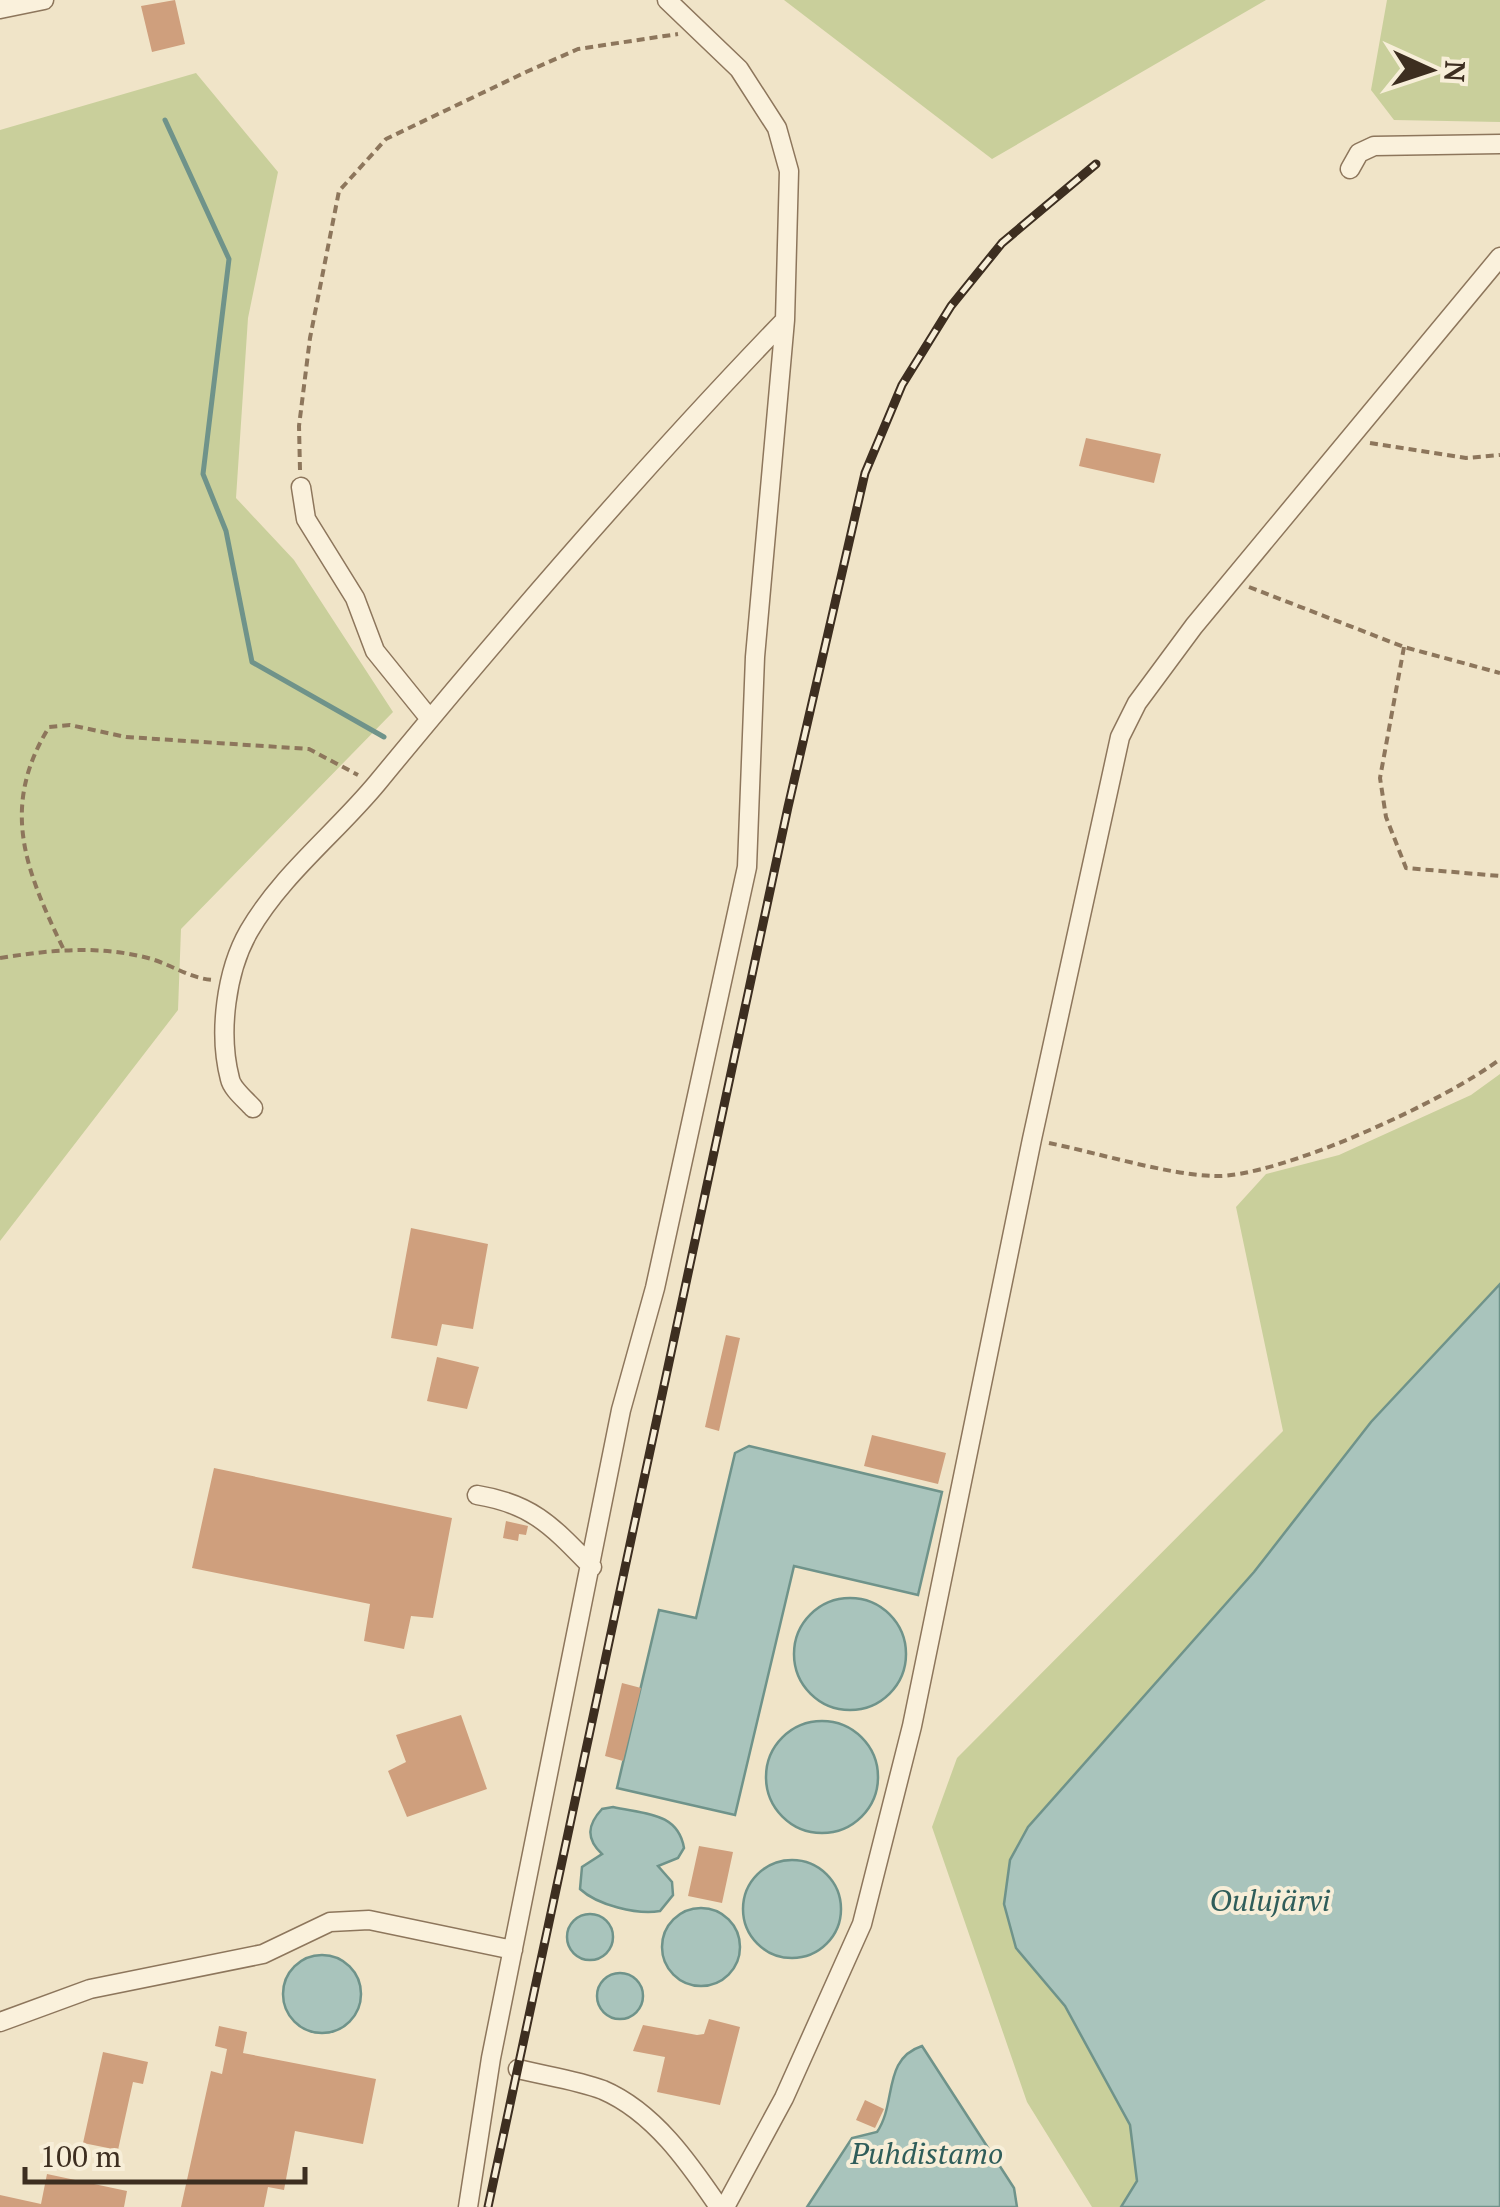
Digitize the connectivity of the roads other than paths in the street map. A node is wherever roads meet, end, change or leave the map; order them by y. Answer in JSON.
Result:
{"nodes":[{"id":1,"x":44,"y":0,"type":"edge"},
{"id":2,"x":667,"y":0,"type":"edge"},
{"id":3,"x":0,"y":9,"type":"edge"},
{"id":4,"x":1500,"y":144,"type":"edge"},
{"id":5,"x":1350,"y":168,"type":"dead end"},
{"id":6,"x":1500,"y":257,"type":"edge"},
{"id":7,"x":785,"y":320,"type":"junction"},
{"id":8,"x":301,"y":487,"type":"road end"},
{"id":9,"x":430,"y":719,"type":"junction"},
{"id":10,"x":253,"y":1108,"type":"dead end"},
{"id":11,"x":477,"y":1495,"type":"dead end"},
{"id":12,"x":592,"y":1566,"type":"junction"},
{"id":13,"x":513,"y":1950,"type":"junction"},
{"id":14,"x":0,"y":2022,"type":"edge"},
{"id":15,"x":518,"y":2069,"type":"dead end"},
{"id":16,"x":468,"y":2207,"type":"edge"},
{"id":17,"x":722,"y":2207,"type":"edge"}],
"edges":[{"from":1,"to":3,"type":"street"},
{"from":2,"to":7,"type":"street"},
{"from":4,"to":5,"type":"street"},
{"from":6,"to":17,"type":"street"},
{"from":7,"to":9,"type":"street"},
{"from":7,"to":12,"type":"street"},
{"from":8,"to":9,"type":"street"},
{"from":9,"to":10,"type":"street"},
{"from":11,"to":12,"type":"street"},
{"from":12,"to":13,"type":"street"},
{"from":13,"to":14,"type":"street"},
{"from":13,"to":16,"type":"street"},
{"from":15,"to":17,"type":"street"}]}
